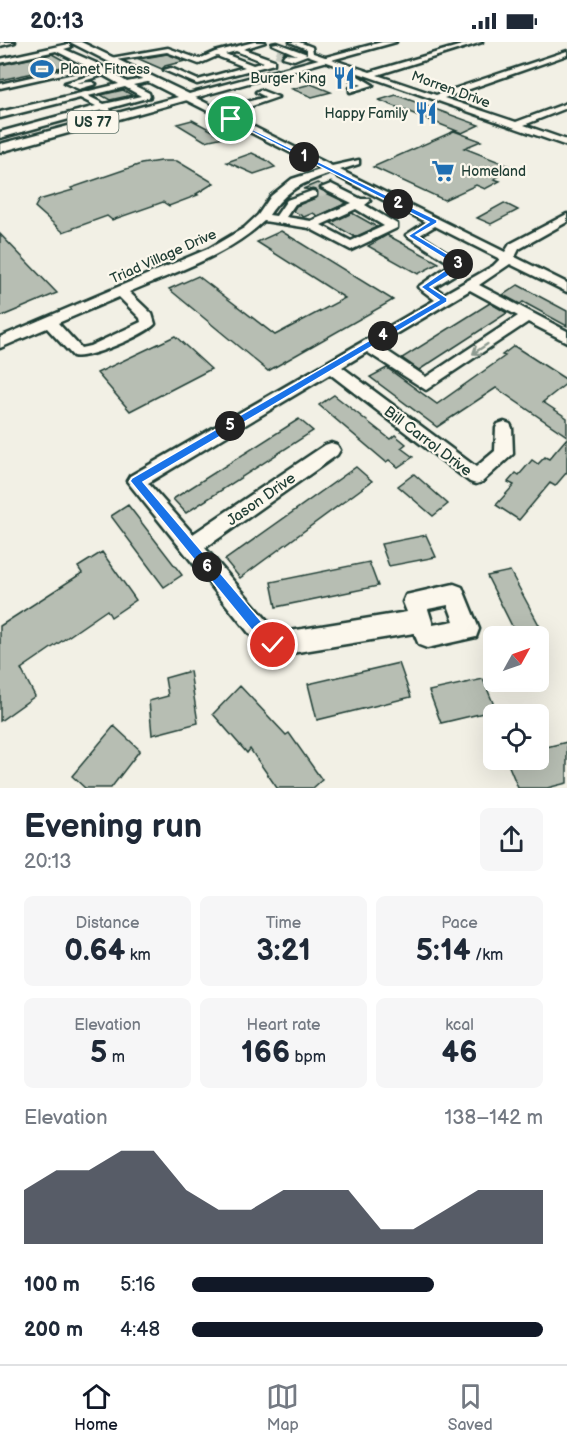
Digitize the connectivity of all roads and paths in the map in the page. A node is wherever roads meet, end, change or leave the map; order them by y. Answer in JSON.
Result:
{"nodes":[{"id":1,"x":12,"y":42,"type":"edge"},
{"id":2,"x":293,"y":42,"type":"tunnel mouth"},
{"id":3,"x":392,"y":42,"type":"edge"},
{"id":4,"x":479,"y":42,"type":"edge"},
{"id":5,"x":76,"y":43,"type":"edge"},
{"id":6,"x":278,"y":43,"type":"edge"},
{"id":7,"x":0,"y":44,"type":"edge"},
{"id":8,"x":260,"y":46,"type":"edge"},
{"id":9,"x":58,"y":49,"type":"junction"},
{"id":10,"x":239,"y":50,"type":"junction"},
{"id":11,"x":276,"y":53,"type":"tunnel mouth"},
{"id":12,"x":567,"y":53,"type":"edge"},
{"id":13,"x":220,"y":54,"type":"junction"},
{"id":14,"x":286,"y":58,"type":"junction"},
{"id":15,"x":327,"y":59,"type":"junction"},
{"id":16,"x":111,"y":60,"type":"junction"},
{"id":17,"x":0,"y":61,"type":"edge"},
{"id":18,"x":271,"y":62,"type":"junction"},
{"id":19,"x":90,"y":66,"type":"junction"},
{"id":20,"x":185,"y":66,"type":"junction"},
{"id":21,"x":252,"y":67,"type":"junction"},
{"id":22,"x":168,"y":70,"type":"junction"},
{"id":23,"x":194,"y":70,"type":"dead end"},
{"id":24,"x":219,"y":70,"type":"junction"},
{"id":25,"x":340,"y":71,"type":"dead end"},
{"id":26,"x":105,"y":74,"type":"junction"},
{"id":27,"x":202,"y":74,"type":"dead end"},
{"id":28,"x":369,"y":75,"type":"junction"},
{"id":29,"x":265,"y":76,"type":"junction"},
{"id":30,"x":146,"y":77,"type":"junction"},
{"id":31,"x":115,"y":78,"type":"junction"},
{"id":32,"x":212,"y":78,"type":"junction"},
{"id":33,"x":126,"y":84,"type":"junction"},
{"id":34,"x":0,"y":86,"type":"edge"},
{"id":35,"x":227,"y":86,"type":"junction"},
{"id":36,"x":353,"y":90,"type":"dead end"},
{"id":37,"x":260,"y":92,"type":"dead end"},
{"id":38,"x":90,"y":93,"type":"junction"},
{"id":39,"x":143,"y":93,"type":"junction"},
{"id":40,"x":187,"y":97,"type":"junction"},
{"id":41,"x":435,"y":98,"type":"junction"},
{"id":42,"x":239,"y":105,"type":"dead end"},
{"id":43,"x":567,"y":105,"type":"edge"},
{"id":44,"x":103,"y":107,"type":"junction"},
{"id":45,"x":0,"y":115,"type":"edge"},
{"id":46,"x":119,"y":116,"type":"junction"},
{"id":47,"x":57,"y":119,"type":"junction"},
{"id":48,"x":515,"y":126,"type":"junction"},
{"id":49,"x":71,"y":128,"type":"junction"},
{"id":50,"x":0,"y":135,"type":"edge"},
{"id":51,"x":567,"y":143,"type":"edge"},
{"id":52,"x":0,"y":148,"type":"edge"},
{"id":53,"x":356,"y":162,"type":"dead end"},
{"id":54,"x":328,"y":169,"type":"junction"},
{"id":55,"x":327,"y":187,"type":"dead end"},
{"id":56,"x":312,"y":194,"type":"tunnel mouth"},
{"id":57,"x":380,"y":195,"type":"junction"},
{"id":58,"x":359,"y":204,"type":"junction"},
{"id":59,"x":262,"y":217,"type":"junction"},
{"id":60,"x":567,"y":217,"type":"edge"},
{"id":61,"x":279,"y":220,"type":"junction"},
{"id":62,"x":434,"y":222,"type":"junction"},
{"id":63,"x":312,"y":225,"type":"junction"},
{"id":64,"x":508,"y":259,"type":"junction"},
{"id":65,"x":470,"y":285,"type":"junction"},
{"id":66,"x":567,"y":288,"type":"edge"},
{"id":67,"x":120,"y":291,"type":"junction"},
{"id":68,"x":444,"y":300,"type":"junction"},
{"id":69,"x":528,"y":316,"type":"junction"},
{"id":70,"x":48,"y":321,"type":"junction"},
{"id":71,"x":567,"y":337,"type":"edge"},
{"id":72,"x":0,"y":343,"type":"edge"},
{"id":73,"x":367,"y":345,"type":"junction"},
{"id":74,"x":330,"y":366,"type":"junction"},
{"id":75,"x":504,"y":428,"type":"dead end"},
{"id":76,"x":331,"y":450,"type":"dead end"},
{"id":77,"x":190,"y":547,"type":"junction"},
{"id":78,"x":420,"y":621,"type":"dead end"}],
"edges":[{"from":1,"to":7,"type":"street"},
{"from":2,"to":15,"type":"street","name":"Morren Drive"},
{"from":3,"to":15,"type":"main road","number":"US 77"},
{"from":4,"to":28,"type":"street"},
{"from":5,"to":9,"type":"street"},
{"from":5,"to":16,"type":"main road"},
{"from":6,"to":8,"type":"street"},
{"from":6,"to":14,"type":"street"},
{"from":8,"to":10,"type":"street"},
{"from":8,"to":11,"type":"street"},
{"from":8,"to":14,"type":"street"},
{"from":9,"to":17,"type":"street"},
{"from":9,"to":19,"type":"street"},
{"from":10,"to":13,"type":"street"},
{"from":10,"to":18,"type":"street"},
{"from":12,"to":41,"type":"street"},
{"from":13,"to":21,"type":"street"},
{"from":13,"to":24,"type":"street"},
{"from":13,"to":24,"type":"street"},
{"from":14,"to":18,"type":"street"},
{"from":15,"to":28,"type":"street","name":"Morren Drive"},
{"from":15,"to":29,"type":"main road","number":"US 77"},
{"from":16,"to":19,"type":"street"},
{"from":16,"to":24,"type":"street"},
{"from":16,"to":30,"type":"main road"},
{"from":18,"to":21,"type":"street"},
{"from":19,"to":26,"type":"street"},
{"from":19,"to":34,"type":"street"},
{"from":20,"to":22,"type":"street"},
{"from":20,"to":23,"type":"street"},
{"from":20,"to":24,"type":"street"},
{"from":21,"to":24,"type":"street"},
{"from":22,"to":30,"type":"street"},
{"from":22,"to":32,"type":"street"},
{"from":24,"to":29,"type":"street"},
{"from":24,"to":32,"type":"street"},
{"from":24,"to":35,"type":"street"},
{"from":25,"to":36,"type":"street"},
{"from":26,"to":31,"type":"street"},
{"from":26,"to":31,"type":"street"},
{"from":27,"to":32,"type":"street"},
{"from":28,"to":41,"type":"street","name":"Morren Drive"},
{"from":29,"to":35,"type":"main road","number":"US 77"},
{"from":30,"to":33,"type":"street"},
{"from":30,"to":40,"type":"main road"},
{"from":31,"to":33,"type":"street"},
{"from":33,"to":38,"type":"street"},
{"from":33,"to":39,"type":"street"},
{"from":35,"to":40,"type":"main road","number":"US 77"},
{"from":37,"to":42,"type":"street"},
{"from":38,"to":39,"type":"street"},
{"from":38,"to":44,"type":"street"},
{"from":38,"to":45,"type":"street"},
{"from":39,"to":44,"type":"street"},
{"from":40,"to":46,"type":"main road","number":"US 77"},
{"from":40,"to":54,"type":"street"},
{"from":41,"to":48,"type":"street","name":"Morren Drive"},
{"from":43,"to":48,"type":"street"},
{"from":44,"to":46,"type":"street"},
{"from":44,"to":47,"type":"street"},
{"from":46,"to":49,"type":"main road","number":"US 77"},
{"from":47,"to":49,"type":"street"},
{"from":47,"to":50,"type":"street"},
{"from":48,"to":51,"type":"street","name":"Morren Drive"},
{"from":49,"to":52,"type":"main road","number":"US 77"},
{"from":53,"to":54,"type":"street","name":"Triad Village Drive"},
{"from":54,"to":57,"type":"street"},
{"from":54,"to":59,"type":"street","name":"Triad Village Drive"},
{"from":55,"to":58,"type":"street"},
{"from":56,"to":61,"type":"street"},
{"from":57,"to":58,"type":"street"},
{"from":57,"to":62,"type":"street"},
{"from":58,"to":63,"type":"street"},
{"from":58,"to":63,"type":"street"},
{"from":59,"to":61,"type":"street"},
{"from":59,"to":67,"type":"street","name":"Triad Village Drive"},
{"from":60,"to":64,"type":"street"},
{"from":61,"to":63,"type":"street"},
{"from":62,"to":64,"type":"street"},
{"from":62,"to":68,"type":"street"},
{"from":64,"to":65,"type":"street"},
{"from":64,"to":66,"type":"street"},
{"from":65,"to":68,"type":"street"},
{"from":65,"to":69,"type":"street"},
{"from":67,"to":70,"type":"street","name":"Triad Village Drive"},
{"from":67,"to":70,"type":"street"},
{"from":68,"to":73,"type":"street"},
{"from":69,"to":71,"type":"street"},
{"from":69,"to":73,"type":"street","one_way":true},
{"from":70,"to":72,"type":"street","name":"Triad Village Drive"},
{"from":73,"to":74,"type":"street"},
{"from":74,"to":75,"type":"street","name":"Bill Carrol Drive"},
{"from":74,"to":77,"type":"street"},
{"from":76,"to":77,"type":"street","name":"Jason Drive"},
{"from":77,"to":78,"type":"street"}]}
